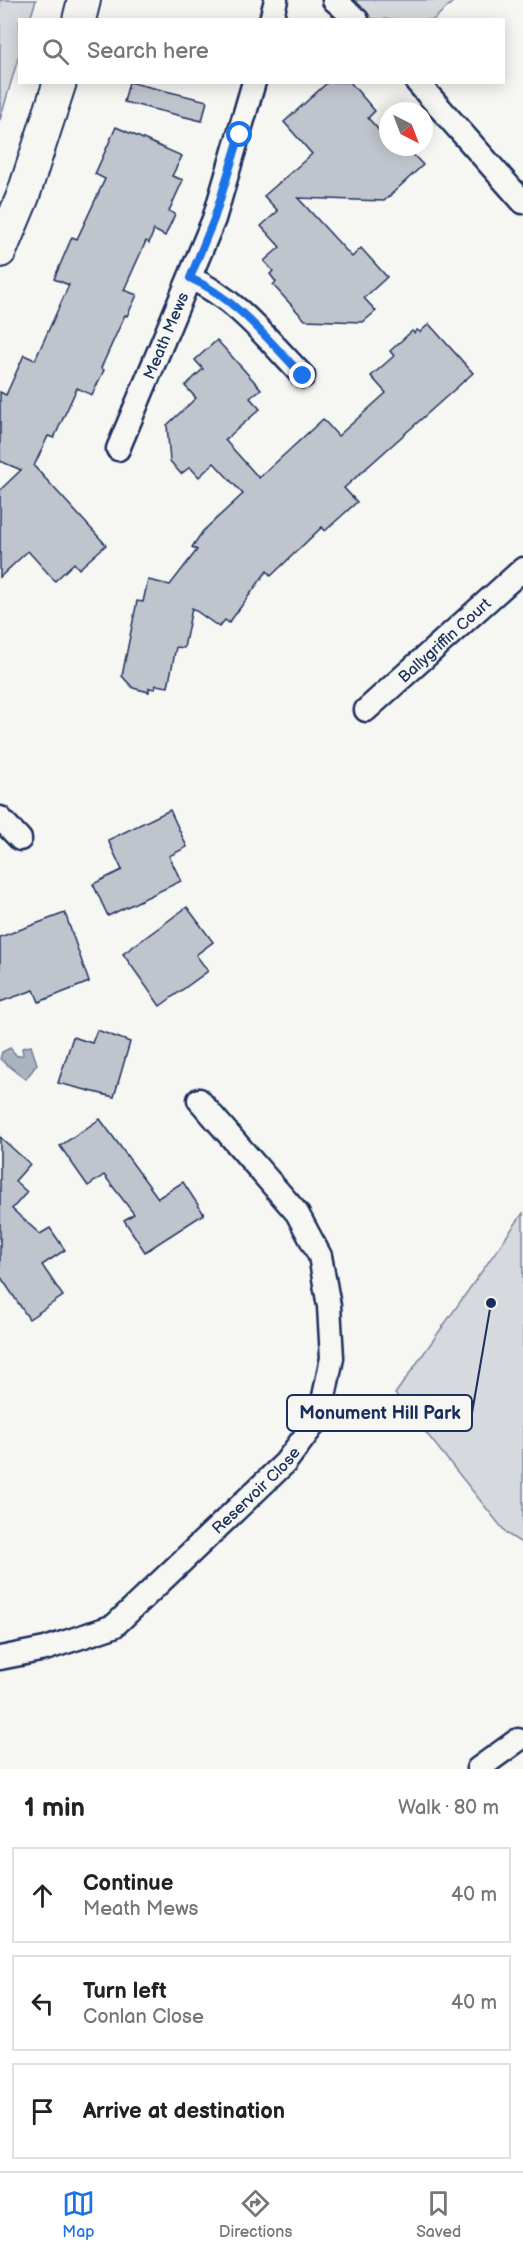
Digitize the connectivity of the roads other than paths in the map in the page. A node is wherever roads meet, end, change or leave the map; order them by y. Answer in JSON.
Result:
{"nodes":[{"id":1,"x":84,"y":0,"type":"edge"},
{"id":2,"x":276,"y":0,"type":"edge"},
{"id":3,"x":334,"y":0,"type":"edge"},
{"id":4,"x":80,"y":18,"type":"edge"},
{"id":5,"x":272,"y":18,"type":"edge"},
{"id":6,"x":355,"y":18,"type":"edge"},
{"id":7,"x":59,"y":84,"type":"edge"},
{"id":8,"x":253,"y":84,"type":"edge"},
{"id":9,"x":419,"y":84,"type":"edge"},
{"id":10,"x":523,"y":202,"type":"edge"},
{"id":11,"x":0,"y":250,"type":"edge"},
{"id":12,"x":190,"y":278,"type":"junction"},
{"id":13,"x":303,"y":376,"type":"dead end"},
{"id":14,"x":118,"y":449,"type":"dead end"},
{"id":15,"x":523,"y":568,"type":"edge"},
{"id":16,"x":366,"y":710,"type":"dead end"},
{"id":17,"x":0,"y":818,"type":"edge"},
{"id":18,"x":20,"y":839,"type":"dead end"},
{"id":19,"x":199,"y":1100,"type":"dead end"},
{"id":20,"x":0,"y":1658,"type":"edge"},
{"id":21,"x":518,"y":1740,"type":"dead end"},
{"id":22,"x":478,"y":1769,"type":"edge"}],
"edges":[{"from":1,"to":4,"type":"street"},
{"from":2,"to":5,"type":"street"},
{"from":3,"to":6,"type":"street"},
{"from":7,"to":11,"type":"street"},
{"from":8,"to":12,"type":"street","name":"Meath Mews"},
{"from":9,"to":10,"type":"street"},
{"from":12,"to":13,"type":"street"},
{"from":12,"to":14,"type":"street","name":"Meath Mews"},
{"from":15,"to":16,"type":"street","name":"Ballygriffin Court"},
{"from":17,"to":18,"type":"street"},
{"from":19,"to":20,"type":"street","name":"Reservoir Close"},
{"from":21,"to":22,"type":"street"}]}
